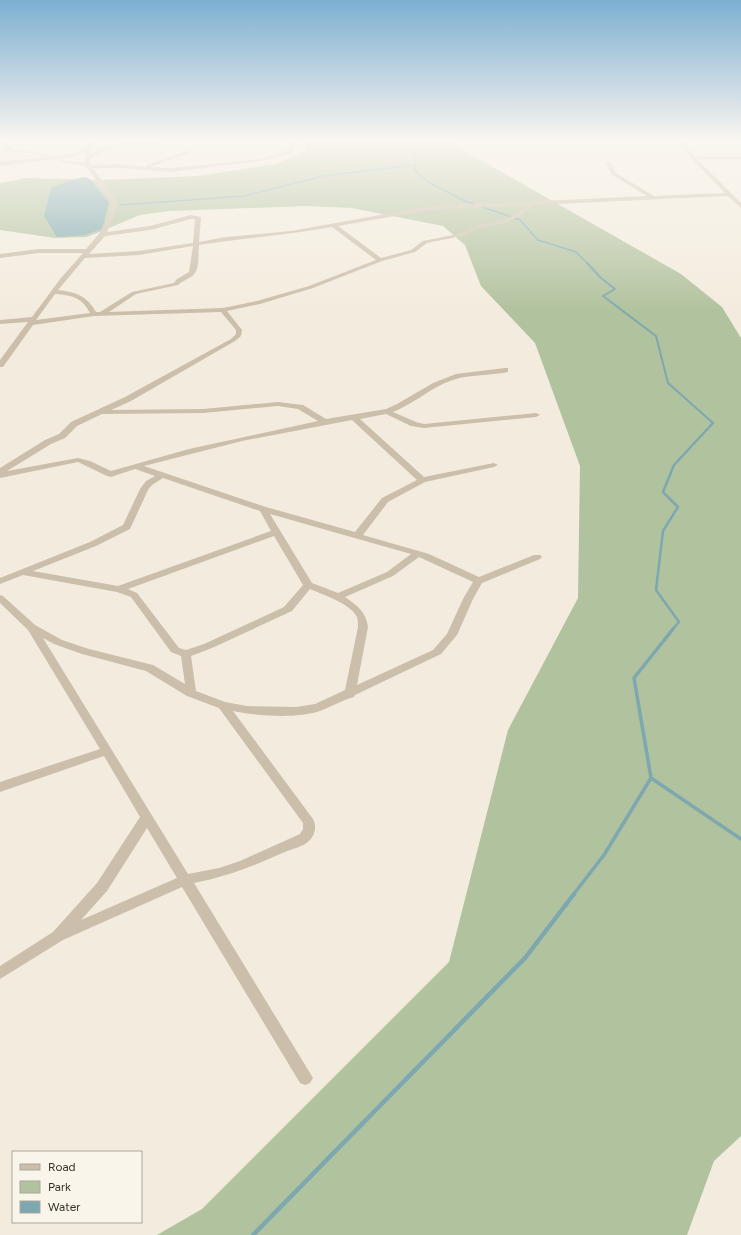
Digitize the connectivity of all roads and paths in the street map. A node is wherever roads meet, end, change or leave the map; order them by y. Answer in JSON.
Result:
{"nodes":[{"id":1,"x":111,"y":198,"type":"edge"},
{"id":2,"x":641,"y":198,"type":"edge"},
{"id":3,"x":732,"y":198,"type":"edge"},
{"id":4,"x":532,"y":204,"type":"junction"},
{"id":5,"x":741,"y":206,"type":"edge"},
{"id":6,"x":334,"y":226,"type":"junction"},
{"id":7,"x":104,"y":234,"type":"junction"},
{"id":8,"x":195,"y":244,"type":"junction"},
{"id":9,"x":368,"y":252,"type":"junction"},
{"id":10,"x":86,"y":254,"type":"junction"},
{"id":11,"x":397,"y":255,"type":"junction"},
{"id":12,"x":0,"y":256,"type":"edge"},
{"id":13,"x":380,"y":260,"type":"junction"},
{"id":14,"x":54,"y":292,"type":"junction"},
{"id":15,"x":223,"y":310,"type":"junction"},
{"id":16,"x":98,"y":314,"type":"junction"},
{"id":17,"x":33,"y":321,"type":"junction"},
{"id":18,"x":0,"y":322,"type":"edge"},
{"id":19,"x":0,"y":365,"type":"edge"},
{"id":20,"x":506,"y":370,"type":"dead end"},
{"id":21,"x":385,"y":411,"type":"junction"},
{"id":22,"x":98,"y":412,"type":"junction"},
{"id":23,"x":536,"y":415,"type":"dead end"},
{"id":24,"x":354,"y":417,"type":"junction"},
{"id":25,"x":324,"y":421,"type":"junction"},
{"id":26,"x":135,"y":466,"type":"junction"},
{"id":27,"x":494,"y":466,"type":"dead end"},
{"id":28,"x":0,"y":472,"type":"edge"},
{"id":29,"x":0,"y":475,"type":"edge"},
{"id":30,"x":161,"y":476,"type":"junction"},
{"id":31,"x":422,"y":480,"type":"junction"},
{"id":32,"x":263,"y":509,"type":"junction"},
{"id":33,"x":277,"y":532,"type":"junction"},
{"id":34,"x":358,"y":535,"type":"junction"},
{"id":35,"x":418,"y":553,"type":"junction"},
{"id":36,"x":537,"y":557,"type":"dead end"},
{"id":37,"x":20,"y":572,"type":"junction"},
{"id":38,"x":479,"y":581,"type":"junction"},
{"id":39,"x":0,"y":582,"type":"edge"},
{"id":40,"x":308,"y":585,"type":"junction"},
{"id":41,"x":119,"y":589,"type":"junction"},
{"id":42,"x":338,"y":597,"type":"junction"},
{"id":43,"x":0,"y":598,"type":"edge"},
{"id":44,"x":31,"y":627,"type":"junction"},
{"id":45,"x":186,"y":654,"type":"junction"},
{"id":46,"x":191,"y":693,"type":"junction"},
{"id":47,"x":350,"y":694,"type":"junction"},
{"id":48,"x":223,"y":705,"type":"junction"},
{"id":49,"x":107,"y":751,"type":"junction"},
{"id":50,"x":0,"y":787,"type":"edge"},
{"id":51,"x":147,"y":817,"type":"junction"},
{"id":52,"x":185,"y":880,"type":"junction"},
{"id":53,"x":58,"y":936,"type":"junction"},
{"id":54,"x":0,"y":973,"type":"edge"},
{"id":55,"x":305,"y":1078,"type":"dead end"}],
"edges":[{"from":1,"to":7,"type":"street"},
{"from":2,"to":4,"type":"street"},
{"from":3,"to":5,"type":"street"},
{"from":4,"to":6,"type":"street"},
{"from":4,"to":11,"type":"street"},
{"from":6,"to":8,"type":"street"},
{"from":6,"to":9,"type":"street"},
{"from":7,"to":8,"type":"street"},
{"from":7,"to":10,"type":"street"},
{"from":8,"to":10,"type":"street"},
{"from":8,"to":16,"type":"street"},
{"from":9,"to":11,"type":"street"},
{"from":9,"to":13,"type":"street"},
{"from":10,"to":12,"type":"street"},
{"from":10,"to":14,"type":"street"},
{"from":11,"to":13,"type":"street"},
{"from":13,"to":15,"type":"street"},
{"from":14,"to":16,"type":"street"},
{"from":14,"to":17,"type":"street"},
{"from":15,"to":16,"type":"street"},
{"from":15,"to":22,"type":"street"},
{"from":16,"to":17,"type":"street"},
{"from":17,"to":18,"type":"street"},
{"from":17,"to":19,"type":"street"},
{"from":20,"to":21,"type":"street"},
{"from":21,"to":23,"type":"street"},
{"from":21,"to":24,"type":"street"},
{"from":22,"to":25,"type":"street"},
{"from":22,"to":28,"type":"street"},
{"from":24,"to":25,"type":"street"},
{"from":24,"to":31,"type":"street"},
{"from":25,"to":26,"type":"street"},
{"from":26,"to":29,"type":"street"},
{"from":26,"to":30,"type":"street"},
{"from":27,"to":31,"type":"street"},
{"from":30,"to":32,"type":"street"},
{"from":30,"to":37,"type":"street"},
{"from":31,"to":34,"type":"street"},
{"from":32,"to":33,"type":"street"},
{"from":32,"to":34,"type":"street"},
{"from":33,"to":40,"type":"street"},
{"from":33,"to":41,"type":"street"},
{"from":34,"to":35,"type":"street"},
{"from":35,"to":38,"type":"street"},
{"from":35,"to":42,"type":"street"},
{"from":36,"to":38,"type":"street"},
{"from":37,"to":39,"type":"street"},
{"from":37,"to":41,"type":"street"},
{"from":38,"to":47,"type":"street"},
{"from":40,"to":42,"type":"street"},
{"from":40,"to":45,"type":"street"},
{"from":41,"to":45,"type":"street"},
{"from":42,"to":47,"type":"street"},
{"from":43,"to":44,"type":"street"},
{"from":44,"to":46,"type":"street"},
{"from":44,"to":49,"type":"street"},
{"from":45,"to":46,"type":"street"},
{"from":46,"to":48,"type":"street"},
{"from":47,"to":48,"type":"street"},
{"from":48,"to":52,"type":"street"},
{"from":49,"to":50,"type":"street"},
{"from":49,"to":51,"type":"street"},
{"from":51,"to":52,"type":"street"},
{"from":51,"to":53,"type":"street"},
{"from":52,"to":53,"type":"street"},
{"from":52,"to":55,"type":"street"},
{"from":53,"to":54,"type":"street"}]}
